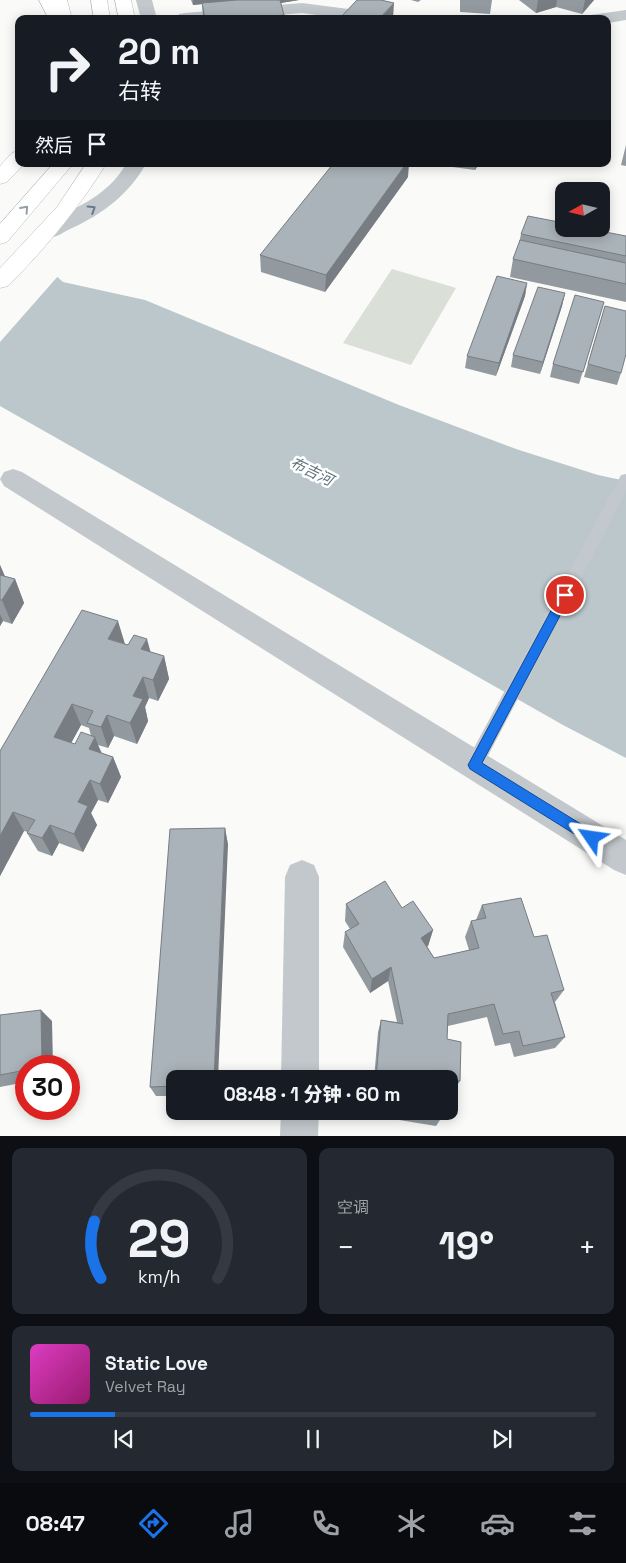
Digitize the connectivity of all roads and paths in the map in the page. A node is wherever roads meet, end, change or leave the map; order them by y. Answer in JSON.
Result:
{"nodes":[{"id":1,"x":47,"y":0,"type":"edge"},
{"id":2,"x":59,"y":0,"type":"edge"},
{"id":3,"x":99,"y":0,"type":"edge"},
{"id":4,"x":123,"y":0,"type":"edge"},
{"id":5,"x":144,"y":0,"type":"edge"},
{"id":6,"x":341,"y":11,"type":"edge"},
{"id":7,"x":56,"y":15,"type":"edge"},
{"id":8,"x":63,"y":15,"type":"edge"},
{"id":9,"x":101,"y":15,"type":"edge"},
{"id":10,"x":126,"y":15,"type":"edge"},
{"id":11,"x":148,"y":15,"type":"edge"},
{"id":12,"x":220,"y":15,"type":"edge"},
{"id":13,"x":364,"y":15,"type":"edge"},
{"id":14,"x":626,"y":15,"type":"edge"},
{"id":15,"x":611,"y":17,"type":"edge"},
{"id":16,"x":15,"y":161,"type":"edge"},
{"id":17,"x":61,"y":167,"type":"edge"},
{"id":18,"x":94,"y":167,"type":"edge"},
{"id":19,"x":134,"y":167,"type":"edge"},
{"id":20,"x":0,"y":178,"type":"edge"},
{"id":21,"x":0,"y":237,"type":"edge"},
{"id":22,"x":42,"y":239,"type":"junction"},
{"id":23,"x":0,"y":281,"type":"edge"},
{"id":24,"x":0,"y":289,"type":"edge"},
{"id":25,"x":13,"y":479,"type":"dead end"},
{"id":26,"x":626,"y":479,"type":"edge"},
{"id":27,"x":474,"y":765,"type":"junction"},
{"id":28,"x":626,"y":860,"type":"edge"},
{"id":29,"x":302,"y":877,"type":"dead end"},
{"id":30,"x":300,"y":1070,"type":"edge"},
{"id":31,"x":300,"y":1120,"type":"edge"},
{"id":32,"x":299,"y":1136,"type":"edge"}],
"edges":[{"from":1,"to":7,"type":"main road"},
{"from":2,"to":8,"type":"main road"},
{"from":3,"to":9,"type":"main road"},
{"from":4,"to":10,"type":"main road"},
{"from":5,"to":11,"type":"street"},
{"from":6,"to":12,"type":"street"},
{"from":6,"to":13,"type":"street"},
{"from":14,"to":15,"type":"street"},
{"from":16,"to":20,"type":"main road"},
{"from":21,"to":17,"type":"main road","one_way":true},
{"from":18,"to":22,"type":"main road"},
{"from":22,"to":19,"type":"street","one_way":true},
{"from":22,"to":23,"type":"main road"},
{"from":22,"to":24,"type":"main road"},
{"from":25,"to":27,"type":"street"},
{"from":26,"to":27,"type":"lane"},
{"from":27,"to":28,"type":"street"},
{"from":29,"to":30,"type":"street"},
{"from":31,"to":32,"type":"street"}]}
